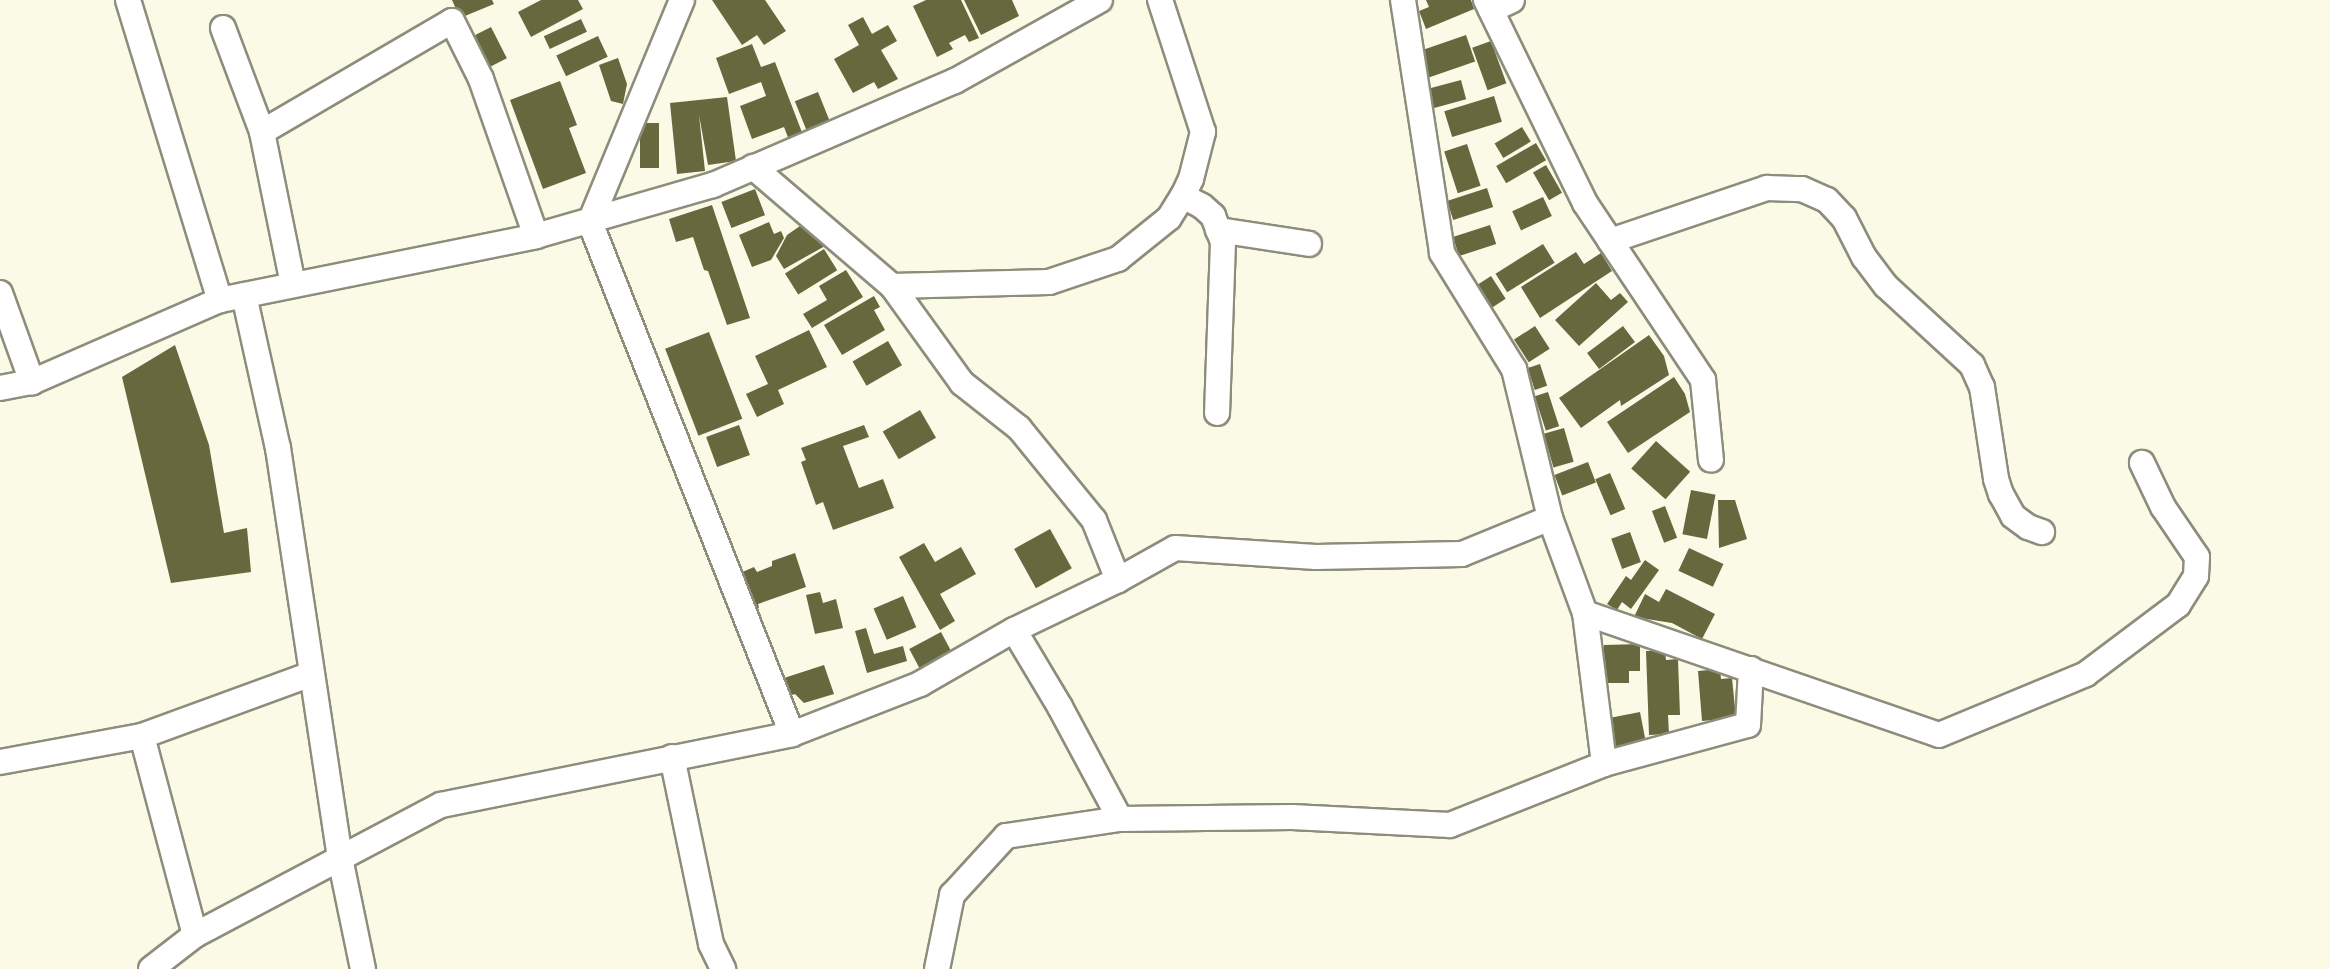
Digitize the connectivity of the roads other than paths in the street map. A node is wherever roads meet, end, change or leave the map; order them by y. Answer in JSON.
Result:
{"nodes":[{"id":1,"x":128,"y":0,"type":"edge"},
{"id":2,"x":682,"y":0,"type":"edge"},
{"id":3,"x":1100,"y":0,"type":"edge"},
{"id":4,"x":1160,"y":0,"type":"edge"},
{"id":5,"x":1403,"y":0,"type":"edge"},
{"id":6,"x":1496,"y":3,"type":"edge"},
{"id":7,"x":223,"y":28,"type":"dead end"},
{"id":8,"x":262,"y":132,"type":"junction"},
{"id":9,"x":753,"y":167,"type":"junction"},
{"id":10,"x":1183,"y":196,"type":"junction"},
{"id":11,"x":590,"y":222,"type":"junction"},
{"id":12,"x":1218,"y":230,"type":"junction"},
{"id":13,"x":536,"y":236,"type":"junction"},
{"id":14,"x":1610,"y":241,"type":"junction"},
{"id":15,"x":1309,"y":244,"type":"dead end"},
{"id":16,"x":293,"y":285,"type":"junction"},
{"id":17,"x":892,"y":286,"type":"junction"},
{"id":18,"x":0,"y":293,"type":"edge"},
{"id":19,"x":244,"y":295,"type":"junction"},
{"id":20,"x":220,"y":300,"type":"junction"},
{"id":21,"x":32,"y":382,"type":"junction"},
{"id":22,"x":0,"y":388,"type":"edge"},
{"id":23,"x":1217,"y":413,"type":"dead end"},
{"id":24,"x":1711,"y":460,"type":"dead end"},
{"id":25,"x":2142,"y":463,"type":"dead end"},
{"id":26,"x":1550,"y":518,"type":"junction"},
{"id":27,"x":2042,"y":532,"type":"dead end"},
{"id":28,"x":1118,"y":580,"type":"junction"},
{"id":29,"x":1585,"y":613,"type":"junction"},
{"id":30,"x":1014,"y":630,"type":"junction"},
{"id":31,"x":1751,"y":669,"type":"junction"},
{"id":32,"x":311,"y":674,"type":"junction"},
{"id":33,"x":792,"y":734,"type":"junction"},
{"id":34,"x":142,"y":736,"type":"junction"},
{"id":35,"x":672,"y":757,"type":"junction"},
{"id":36,"x":0,"y":762,"type":"edge"},
{"id":37,"x":1604,"y":764,"type":"junction"},
{"id":38,"x":1120,"y":819,"type":"junction"},
{"id":39,"x":340,"y":858,"type":"junction"},
{"id":40,"x":195,"y":935,"type":"junction"},
{"id":41,"x":150,"y":969,"type":"edge"},
{"id":42,"x":363,"y":969,"type":"edge"},
{"id":43,"x":723,"y":969,"type":"edge"},
{"id":44,"x":937,"y":969,"type":"edge"}],
"edges":[{"from":1,"to":20,"type":"street"},
{"from":2,"to":11,"type":"street"},
{"from":3,"to":9,"type":"street"},
{"from":4,"to":10,"type":"street"},
{"from":5,"to":26,"type":"street"},
{"from":6,"to":14,"type":"street"},
{"from":7,"to":8,"type":"street"},
{"from":8,"to":13,"type":"street"},
{"from":8,"to":16,"type":"street"},
{"from":9,"to":11,"type":"street"},
{"from":9,"to":17,"type":"street"},
{"from":10,"to":12,"type":"street"},
{"from":10,"to":17,"type":"street"},
{"from":11,"to":13,"type":"street"},
{"from":11,"to":33,"type":"street"},
{"from":12,"to":15,"type":"street"},
{"from":12,"to":23,"type":"street"},
{"from":13,"to":16,"type":"street"},
{"from":14,"to":24,"type":"street"},
{"from":14,"to":27,"type":"street"},
{"from":16,"to":19,"type":"street"},
{"from":17,"to":28,"type":"street"},
{"from":18,"to":21,"type":"street"},
{"from":19,"to":20,"type":"street"},
{"from":19,"to":32,"type":"street"},
{"from":20,"to":21,"type":"street"},
{"from":21,"to":22,"type":"street"},
{"from":25,"to":31,"type":"street"},
{"from":26,"to":28,"type":"street"},
{"from":26,"to":29,"type":"street"},
{"from":28,"to":30,"type":"street"},
{"from":29,"to":31,"type":"street"},
{"from":29,"to":37,"type":"street"},
{"from":30,"to":33,"type":"street"},
{"from":30,"to":38,"type":"street"},
{"from":31,"to":37,"type":"street"},
{"from":32,"to":34,"type":"street"},
{"from":32,"to":39,"type":"street"},
{"from":33,"to":35,"type":"street"},
{"from":34,"to":36,"type":"street"},
{"from":34,"to":40,"type":"street"},
{"from":35,"to":39,"type":"street"},
{"from":35,"to":43,"type":"street"},
{"from":37,"to":38,"type":"street"},
{"from":38,"to":44,"type":"street"},
{"from":39,"to":40,"type":"street"},
{"from":39,"to":42,"type":"street"},
{"from":40,"to":41,"type":"street"}]}
